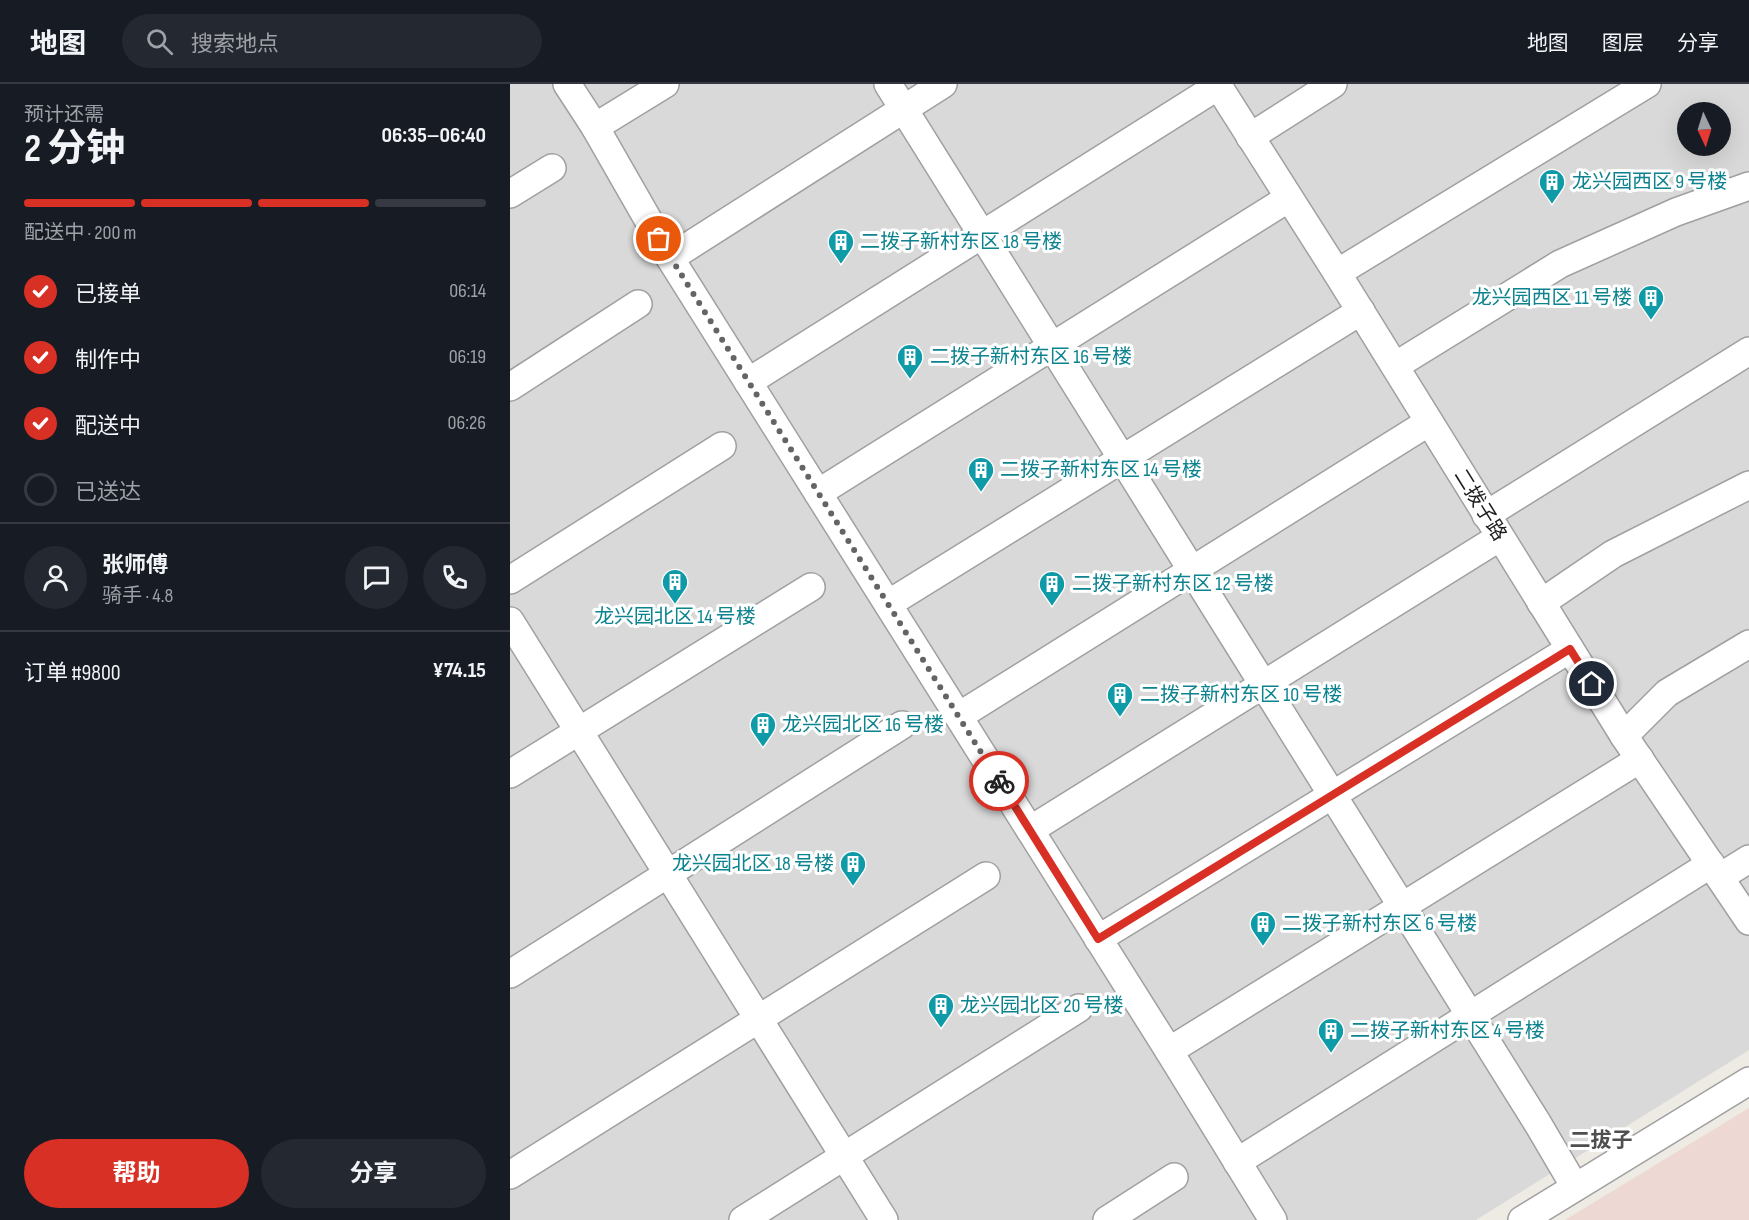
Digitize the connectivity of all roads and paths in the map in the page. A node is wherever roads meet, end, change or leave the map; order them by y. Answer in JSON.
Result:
{"nodes":[{"id":1,"x":567,"y":84,"type":"edge"},
{"id":2,"x":665,"y":84,"type":"edge"},
{"id":3,"x":888,"y":84,"type":"edge"},
{"id":4,"x":943,"y":84,"type":"edge"},
{"id":5,"x":1334,"y":84,"type":"edge"},
{"id":6,"x":1647,"y":84,"type":"edge"},
{"id":7,"x":1217,"y":85,"type":"edge"},
{"id":8,"x":904,"y":109,"type":"junction"},
{"id":9,"x":595,"y":127,"type":"junction"},
{"id":10,"x":1250,"y":137,"type":"junction"},
{"id":11,"x":552,"y":168,"type":"dead end"},
{"id":12,"x":1749,"y":186,"type":"edge"},
{"id":13,"x":510,"y":194,"type":"edge"},
{"id":14,"x":1289,"y":198,"type":"junction"},
{"id":15,"x":982,"y":235,"type":"junction"},
{"id":16,"x":670,"y":258,"type":"junction"},
{"id":17,"x":1337,"y":273,"type":"junction"},
{"id":18,"x":638,"y":304,"type":"dead end"},
{"id":19,"x":1361,"y":310,"type":"junction"},
{"id":20,"x":1052,"y":346,"type":"junction"},
{"id":21,"x":1749,"y":351,"type":"edge"},
{"id":22,"x":1395,"y":366,"type":"junction"},
{"id":23,"x":748,"y":382,"type":"junction"},
{"id":24,"x":510,"y":387,"type":"edge"},
{"id":25,"x":1429,"y":422,"type":"junction"},
{"id":26,"x":722,"y":446,"type":"dead end"},
{"id":27,"x":1122,"y":459,"type":"junction"},
{"id":28,"x":1749,"y":485,"type":"edge"},
{"id":29,"x":818,"y":493,"type":"junction"},
{"id":30,"x":1493,"y":526,"type":"junction"},
{"id":31,"x":1192,"y":570,"type":"junction"},
{"id":32,"x":510,"y":580,"type":"edge"},
{"id":33,"x":811,"y":587,"type":"dead end"},
{"id":34,"x":1541,"y":603,"type":"junction"},
{"id":35,"x":888,"y":604,"type":"junction"},
{"id":36,"x":510,"y":621,"type":"edge"},
{"id":37,"x":1749,"y":644,"type":"edge"},
{"id":38,"x":1570,"y":649,"type":"junction"},
{"id":39,"x":1263,"y":684,"type":"junction"},
{"id":40,"x":959,"y":716,"type":"junction"},
{"id":41,"x":902,"y":725,"type":"dead end"},
{"id":42,"x":579,"y":731,"type":"junction"},
{"id":43,"x":1624,"y":736,"type":"junction"},
{"id":44,"x":1640,"y":759,"type":"junction"},
{"id":45,"x":510,"y":774,"type":"edge"},
{"id":46,"x":1332,"y":795,"type":"junction"},
{"id":47,"x":1030,"y":830,"type":"junction"},
{"id":48,"x":1749,"y":859,"type":"edge"},
{"id":49,"x":1715,"y":870,"type":"junction"},
{"id":50,"x":668,"y":874,"type":"junction"},
{"id":51,"x":986,"y":876,"type":"dead end"},
{"id":52,"x":1402,"y":907,"type":"junction"},
{"id":53,"x":1749,"y":921,"type":"edge"},
{"id":54,"x":1098,"y":939,"type":"junction"},
{"id":55,"x":510,"y":974,"type":"edge"},
{"id":56,"x":1079,"y":1008,"type":"dead end"},
{"id":57,"x":1470,"y":1015,"type":"junction"},
{"id":58,"x":758,"y":1019,"type":"junction"},
{"id":59,"x":1169,"y":1051,"type":"junction"},
{"id":60,"x":1749,"y":1081,"type":"edge"},
{"id":61,"x":844,"y":1156,"type":"junction"},
{"id":62,"x":1237,"y":1162,"type":"junction"},
{"id":63,"x":510,"y":1175,"type":"edge"},
{"id":64,"x":1174,"y":1177,"type":"dead end"},
{"id":65,"x":1575,"y":1187,"type":"junction"},
{"id":66,"x":743,"y":1220,"type":"edge"},
{"id":67,"x":884,"y":1220,"type":"edge"},
{"id":68,"x":1107,"y":1220,"type":"edge"},
{"id":69,"x":1273,"y":1220,"type":"edge"},
{"id":70,"x":1522,"y":1220,"type":"edge"}],
"edges":[{"from":1,"to":9,"type":"street"},
{"from":2,"to":9,"type":"street"},
{"from":3,"to":8,"type":"street"},
{"from":4,"to":8,"type":"street"},
{"from":5,"to":10,"type":"street"},
{"from":6,"to":17,"type":"street"},
{"from":7,"to":10,"type":"street","name":"二拨子路"},
{"from":7,"to":15,"type":"street"},
{"from":8,"to":15,"type":"street"},
{"from":8,"to":16,"type":"street"},
{"from":9,"to":16,"type":"street"},
{"from":10,"to":14,"type":"street","name":"二拨子路"},
{"from":11,"to":13,"type":"street"},
{"from":12,"to":22,"type":"street"},
{"from":14,"to":17,"type":"street","name":"二拨子路"},
{"from":14,"to":20,"type":"street"},
{"from":15,"to":20,"type":"street"},
{"from":15,"to":23,"type":"street"},
{"from":16,"to":23,"type":"street"},
{"from":17,"to":19,"type":"street","name":"二拨子路"},
{"from":18,"to":24,"type":"street"},
{"from":19,"to":22,"type":"street","name":"二拨子路"},
{"from":19,"to":27,"type":"street"},
{"from":20,"to":27,"type":"street"},
{"from":20,"to":29,"type":"street"},
{"from":21,"to":30,"type":"street"},
{"from":22,"to":25,"type":"street","name":"二拨子路"},
{"from":23,"to":29,"type":"street"},
{"from":25,"to":30,"type":"street","name":"二拨子路"},
{"from":25,"to":31,"type":"street"},
{"from":26,"to":32,"type":"street"},
{"from":27,"to":31,"type":"street"},
{"from":27,"to":35,"type":"street"},
{"from":28,"to":34,"type":"street"},
{"from":29,"to":35,"type":"street"},
{"from":30,"to":34,"type":"street","name":"二拨子路"},
{"from":30,"to":39,"type":"street"},
{"from":31,"to":39,"type":"street"},
{"from":31,"to":40,"type":"street"},
{"from":33,"to":42,"type":"street"},
{"from":34,"to":38,"type":"street","name":"二拨子路"},
{"from":35,"to":40,"type":"street"},
{"from":36,"to":42,"type":"street"},
{"from":37,"to":43,"type":"street"},
{"from":38,"to":43,"type":"street","name":"二拨子路"},
{"from":38,"to":46,"type":"street"},
{"from":39,"to":46,"type":"street"},
{"from":39,"to":47,"type":"street"},
{"from":40,"to":47,"type":"street"},
{"from":41,"to":50,"type":"street"},
{"from":42,"to":45,"type":"street"},
{"from":42,"to":50,"type":"street"},
{"from":43,"to":44,"type":"street","name":"二拨子路"},
{"from":44,"to":49,"type":"street","name":"二拨子路"},
{"from":44,"to":52,"type":"street"},
{"from":46,"to":52,"type":"street"},
{"from":46,"to":54,"type":"street"},
{"from":47,"to":54,"type":"street"},
{"from":48,"to":49,"type":"street"},
{"from":49,"to":53,"type":"street","name":"二拨子路"},
{"from":49,"to":57,"type":"street"},
{"from":50,"to":55,"type":"street"},
{"from":50,"to":58,"type":"street"},
{"from":51,"to":58,"type":"street"},
{"from":52,"to":57,"type":"street"},
{"from":52,"to":59,"type":"street"},
{"from":54,"to":59,"type":"street"},
{"from":56,"to":61,"type":"street"},
{"from":57,"to":62,"type":"street"},
{"from":57,"to":65,"type":"street"},
{"from":58,"to":61,"type":"street"},
{"from":58,"to":63,"type":"street"},
{"from":59,"to":62,"type":"street"},
{"from":60,"to":65,"type":"street"},
{"from":61,"to":66,"type":"street"},
{"from":61,"to":67,"type":"street"},
{"from":62,"to":69,"type":"street"},
{"from":64,"to":68,"type":"street"},
{"from":65,"to":70,"type":"street"}]}
